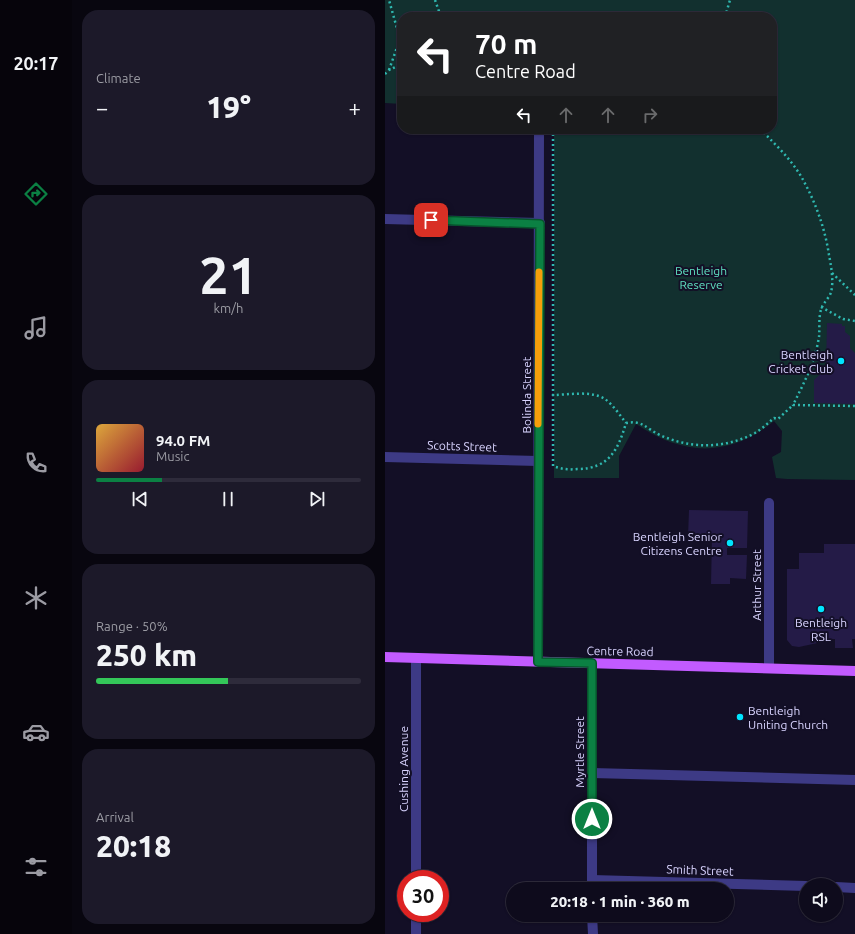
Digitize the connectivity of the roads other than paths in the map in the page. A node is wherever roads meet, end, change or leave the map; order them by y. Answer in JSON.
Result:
{"nodes":[{"id":1,"x":539,"y":134,"type":"edge"},
{"id":2,"x":385,"y":219,"type":"edge"},
{"id":3,"x":540,"y":224,"type":"junction"},
{"id":4,"x":385,"y":457,"type":"edge"},
{"id":5,"x":538,"y":461,"type":"junction"},
{"id":6,"x":769,"y":503,"type":"dead end"},
{"id":7,"x":385,"y":657,"type":"edge"},
{"id":8,"x":416,"y":658,"type":"junction"},
{"id":9,"x":538,"y":662,"type":"junction"},
{"id":10,"x":592,"y":663,"type":"junction"},
{"id":11,"x":769,"y":668,"type":"junction"},
{"id":12,"x":855,"y":671,"type":"edge"},
{"id":13,"x":592,"y":773,"type":"junction"},
{"id":14,"x":855,"y":780,"type":"edge"},
{"id":15,"x":416,"y":870,"type":"edge"},
{"id":16,"x":592,"y":882,"type":"edge"},
{"id":17,"x":734,"y":885,"type":"edge"},
{"id":18,"x":799,"y":886,"type":"edge"},
{"id":19,"x":843,"y":887,"type":"edge"},
{"id":20,"x":855,"y":888,"type":"edge"},
{"id":21,"x":416,"y":922,"type":"edge"},
{"id":22,"x":592,"y":922,"type":"edge"},
{"id":23,"x":416,"y":934,"type":"edge"},
{"id":24,"x":593,"y":934,"type":"edge"}],
"edges":[{"from":1,"to":3,"type":"street","name":"Bolinda Street"},
{"from":2,"to":3,"type":"street"},
{"from":3,"to":5,"type":"street","name":"Bolinda Street"},
{"from":4,"to":5,"type":"street","name":"Scotts Street"},
{"from":5,"to":9,"type":"street","name":"Bolinda Street"},
{"from":6,"to":11,"type":"street","name":"Arthur Street"},
{"from":7,"to":8,"type":"main road","name":"Centre Road"},
{"from":8,"to":9,"type":"main road","name":"Centre Road"},
{"from":8,"to":15,"type":"street","name":"Cushing Avenue"},
{"from":9,"to":10,"type":"main road","name":"Centre Road"},
{"from":10,"to":11,"type":"main road","name":"Centre Road"},
{"from":10,"to":13,"type":"street","name":"Myrtle Street"},
{"from":11,"to":12,"type":"main road","name":"Centre Road"},
{"from":13,"to":14,"type":"street"},
{"from":13,"to":16,"type":"street","name":"Myrtle Street"},
{"from":17,"to":18,"type":"street","name":"Smith Street"},
{"from":19,"to":20,"type":"street"},
{"from":21,"to":23,"type":"street"},
{"from":22,"to":24,"type":"street"}]}
